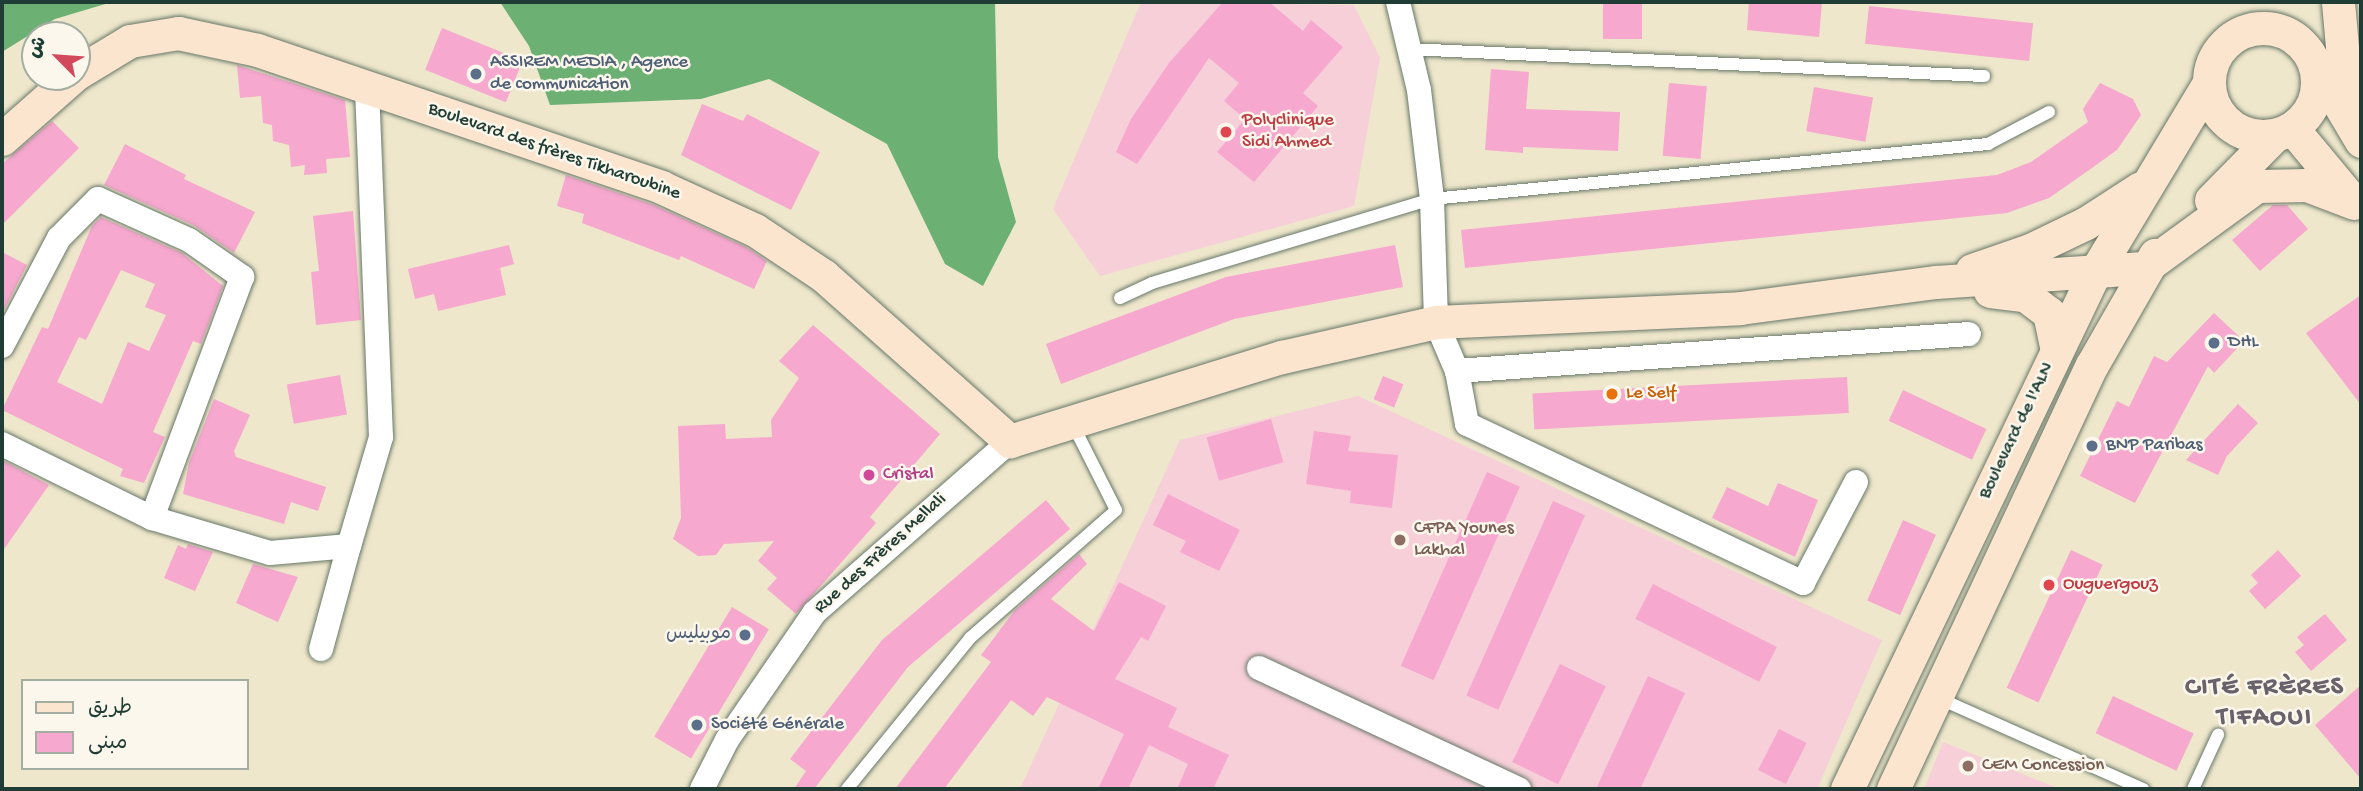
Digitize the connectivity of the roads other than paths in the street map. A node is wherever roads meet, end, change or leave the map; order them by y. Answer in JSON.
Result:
{"nodes":[{"id":1,"x":1398,"y":2,"type":"edge"},
{"id":2,"x":2324,"y":2,"type":"edge"},
{"id":3,"x":2338,"y":2,"type":"edge"},
{"id":4,"x":2248,"y":16,"type":"edge"},
{"id":5,"x":1409,"y":49,"type":"junction"},
{"id":6,"x":2314,"y":63,"type":"junction"},
{"id":7,"x":91,"y":64,"type":"edge"},
{"id":8,"x":1984,"y":76,"type":"dead end"},
{"id":9,"x":2208,"y":85,"type":"junction"},
{"id":10,"x":367,"y":88,"type":"junction"},
{"id":11,"x":56,"y":91,"type":"edge"},
{"id":12,"x":2049,"y":112,"type":"dead end"},
{"id":13,"x":2354,"y":128,"type":"edge"},
{"id":14,"x":2283,"y":132,"type":"junction"},
{"id":15,"x":2,"y":139,"type":"edge"},
{"id":16,"x":2145,"y":185,"type":"junction"},
{"id":17,"x":1432,"y":200,"type":"junction"},
{"id":18,"x":2358,"y":209,"type":"edge"},
{"id":19,"x":2144,"y":268,"type":"junction"},
{"id":20,"x":2094,"y":274,"type":"junction"},
{"id":21,"x":1936,"y":282,"type":"junction"},
{"id":22,"x":1120,"y":298,"type":"dead end"},
{"id":23,"x":1436,"y":322,"type":"junction"},
{"id":24,"x":1969,"y":334,"type":"dead end"},
{"id":25,"x":2,"y":346,"type":"edge"},
{"id":26,"x":2057,"y":350,"type":"junction"},
{"id":27,"x":1457,"y":371,"type":"junction"},
{"id":28,"x":1072,"y":423,"type":"junction"},
{"id":29,"x":1010,"y":441,"type":"junction"},
{"id":30,"x":2,"y":444,"type":"edge"},
{"id":31,"x":1856,"y":482,"type":"dead end"},
{"id":32,"x":152,"y":518,"type":"junction"},
{"id":33,"x":349,"y":546,"type":"junction"},
{"id":34,"x":321,"y":649,"type":"dead end"},
{"id":35,"x":1259,"y":668,"type":"dead end"},
{"id":36,"x":1935,"y":697,"type":"junction"},
{"id":37,"x":2218,"y":735,"type":"dead end"},
{"id":38,"x":702,"y":789,"type":"edge"},
{"id":39,"x":847,"y":789,"type":"edge"},
{"id":40,"x":1519,"y":789,"type":"edge"},
{"id":41,"x":1847,"y":789,"type":"edge"},
{"id":42,"x":1893,"y":789,"type":"edge"},
{"id":43,"x":2143,"y":789,"type":"edge"},
{"id":44,"x":2193,"y":789,"type":"edge"}],
"edges":[{"from":1,"to":5,"type":"street"},
{"from":2,"to":6,"type":"street"},
{"from":3,"to":13,"type":"street"},
{"from":4,"to":6,"type":"street"},
{"from":4,"to":9,"type":"street"},
{"from":5,"to":8,"type":"lane"},
{"from":5,"to":17,"type":"street"},
{"from":6,"to":13,"type":"street"},
{"from":6,"to":14,"type":"street"},
{"from":7,"to":10,"type":"street","name":"Boulevard des frères Tikharoubine"},
{"from":9,"to":14,"type":"street"},
{"from":9,"to":16,"type":"street","name":"Boulevard de l'ALN"},
{"from":10,"to":29,"type":"street","name":"Boulevard des frères Tikharoubine"},
{"from":10,"to":33,"type":"street"},
{"from":11,"to":15,"type":"street"},
{"from":12,"to":17,"type":"lane"},
{"from":14,"to":18,"type":"street"},
{"from":14,"to":19,"type":"street","name":"Boulevard de l'ALN"},
{"from":16,"to":20,"type":"street","name":"Boulevard de l'ALN"},
{"from":16,"to":21,"type":"street"},
{"from":17,"to":22,"type":"lane"},
{"from":17,"to":23,"type":"street"},
{"from":18,"to":19,"type":"street"},
{"from":19,"to":20,"type":"street"},
{"from":19,"to":36,"type":"street","name":"Boulevard de l'ALN"},
{"from":20,"to":21,"type":"street"},
{"from":20,"to":26,"type":"street","name":"Boulevard de l'ALN"},
{"from":21,"to":23,"type":"street"},
{"from":21,"to":26,"type":"street"},
{"from":23,"to":27,"type":"street"},
{"from":23,"to":28,"type":"street"},
{"from":24,"to":27,"type":"street"},
{"from":25,"to":32,"type":"street"},
{"from":26,"to":41,"type":"street","name":"Boulevard de l'ALN"},
{"from":27,"to":31,"type":"street"},
{"from":28,"to":29,"type":"street"},
{"from":28,"to":39,"type":"lane"},
{"from":29,"to":38,"type":"street","name":"Rue des Frères Mellali"},
{"from":30,"to":32,"type":"street"},
{"from":32,"to":33,"type":"street"},
{"from":33,"to":34,"type":"street"},
{"from":35,"to":40,"type":"street"},
{"from":36,"to":42,"type":"street","name":"Boulevard de l'ALN"},
{"from":36,"to":43,"type":"lane"},
{"from":37,"to":44,"type":"lane"}]}
